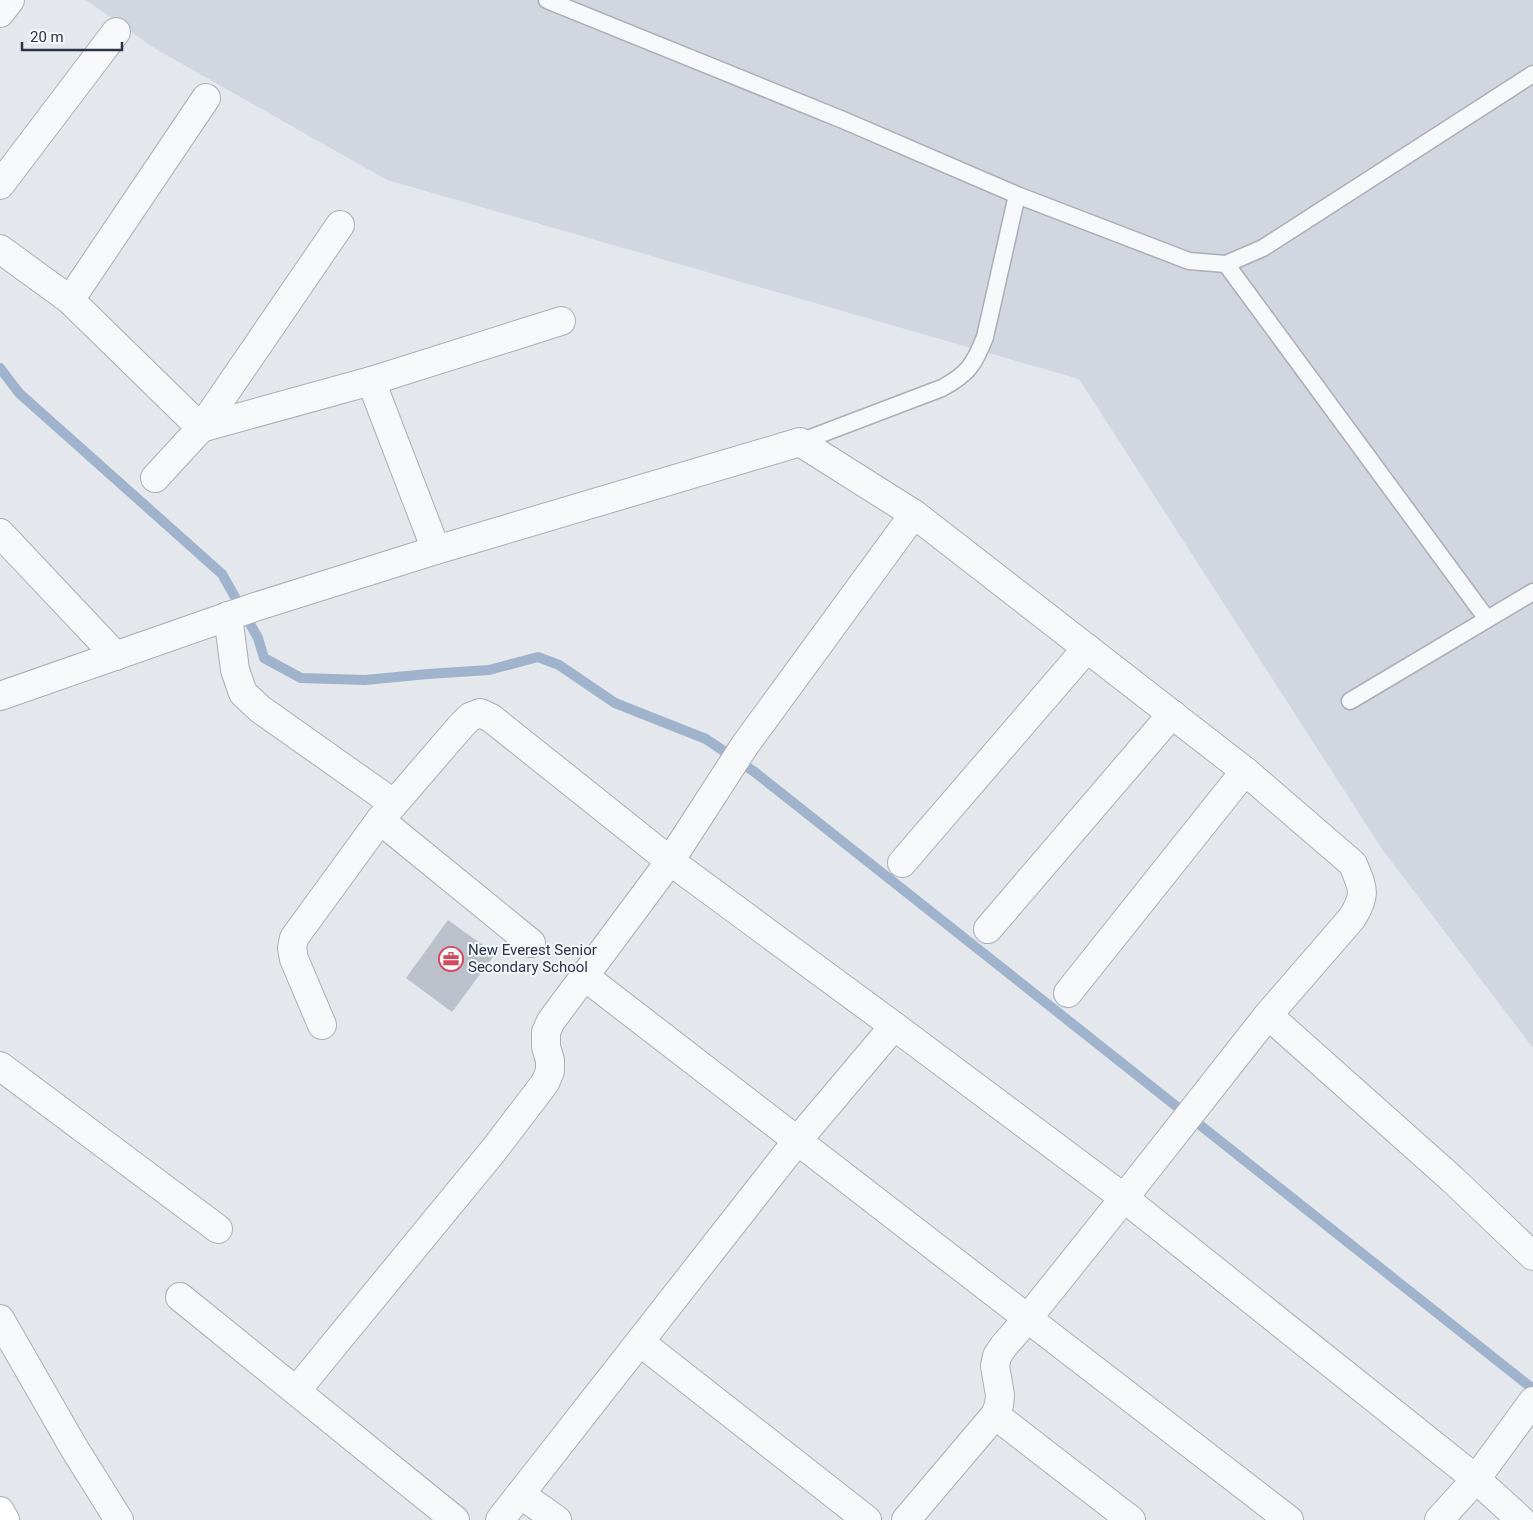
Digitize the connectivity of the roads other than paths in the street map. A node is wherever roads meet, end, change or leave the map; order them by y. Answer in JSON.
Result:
{"nodes":[{"id":1,"x":10,"y":0,"type":"edge"},
{"id":2,"x":547,"y":0,"type":"edge"},
{"id":3,"x":0,"y":13,"type":"edge"},
{"id":4,"x":116,"y":32,"type":"dead end"},
{"id":5,"x":1533,"y":74,"type":"edge"},
{"id":6,"x":206,"y":98,"type":"dead end"},
{"id":7,"x":0,"y":185,"type":"edge"},
{"id":8,"x":1017,"y":195,"type":"junction"},
{"id":9,"x":340,"y":225,"type":"dead end"},
{"id":10,"x":0,"y":249,"type":"edge"},
{"id":11,"x":1226,"y":264,"type":"junction"},
{"id":12,"x":70,"y":300,"type":"junction"},
{"id":13,"x":561,"y":321,"type":"dead end"},
{"id":14,"x":371,"y":381,"type":"junction"},
{"id":15,"x":201,"y":428,"type":"junction"},
{"id":16,"x":800,"y":442,"type":"junction"},
{"id":17,"x":155,"y":478,"type":"dead end"},
{"id":18,"x":914,"y":514,"type":"junction"},
{"id":19,"x":0,"y":533,"type":"edge"},
{"id":20,"x":436,"y":550,"type":"junction"},
{"id":21,"x":1533,"y":592,"type":"edge"},
{"id":22,"x":239,"y":613,"type":"junction"},
{"id":23,"x":1488,"y":619,"type":"junction"},
{"id":24,"x":1087,"y":648,"type":"junction"},
{"id":25,"x":116,"y":656,"type":"junction"},
{"id":26,"x":0,"y":696,"type":"edge"},
{"id":27,"x":1350,"y":701,"type":"dead end"},
{"id":28,"x":1172,"y":714,"type":"junction"},
{"id":29,"x":1245,"y":771,"type":"junction"},
{"id":30,"x":386,"y":812,"type":"junction"},
{"id":31,"x":670,"y":861,"type":"junction"},
{"id":32,"x":902,"y":863,"type":"dead end"},
{"id":33,"x":988,"y":929,"type":"dead end"},
{"id":34,"x":531,"y":942,"type":"dead end"},
{"id":35,"x":584,"y":976,"type":"junction"},
{"id":36,"x":1068,"y":993,"type":"dead end"},
{"id":37,"x":1268,"y":1015,"type":"junction"},
{"id":38,"x":322,"y":1025,"type":"dead end"},
{"id":39,"x":894,"y":1026,"type":"junction"},
{"id":40,"x":0,"y":1066,"type":"edge"},
{"id":41,"x":797,"y":1141,"type":"junction"},
{"id":42,"x":1124,"y":1198,"type":"junction"},
{"id":43,"x":218,"y":1229,"type":"dead end"},
{"id":44,"x":1533,"y":1256,"type":"edge"},
{"id":45,"x":180,"y":1296,"type":"dead end"},
{"id":46,"x":1028,"y":1318,"type":"junction"},
{"id":47,"x":0,"y":1319,"type":"edge"},
{"id":48,"x":640,"y":1342,"type":"junction"},
{"id":49,"x":296,"y":1390,"type":"junction"},
{"id":50,"x":1530,"y":1404,"type":"edge"},
{"id":51,"x":995,"y":1415,"type":"junction"},
{"id":52,"x":1476,"y":1479,"type":"junction"},
{"id":53,"x":520,"y":1494,"type":"junction"},
{"id":54,"x":0,"y":1511,"type":"edge"},
{"id":55,"x":5,"y":1520,"type":"edge"},
{"id":56,"x":119,"y":1520,"type":"edge"},
{"id":57,"x":455,"y":1520,"type":"edge"},
{"id":58,"x":500,"y":1520,"type":"edge"},
{"id":59,"x":557,"y":1520,"type":"edge"},
{"id":60,"x":868,"y":1520,"type":"edge"},
{"id":61,"x":906,"y":1520,"type":"edge"},
{"id":62,"x":1131,"y":1520,"type":"edge"},
{"id":63,"x":1289,"y":1520,"type":"edge"},
{"id":64,"x":1439,"y":1520,"type":"edge"},
{"id":65,"x":1521,"y":1520,"type":"edge"}],
"edges":[{"from":1,"to":3,"type":"street"},
{"from":2,"to":8,"type":"lane"},
{"from":4,"to":7,"type":"street"},
{"from":5,"to":11,"type":"lane"},
{"from":6,"to":12,"type":"street"},
{"from":8,"to":11,"type":"lane"},
{"from":8,"to":16,"type":"lane"},
{"from":9,"to":15,"type":"street"},
{"from":10,"to":12,"type":"street"},
{"from":11,"to":23,"type":"lane"},
{"from":12,"to":15,"type":"street"},
{"from":13,"to":14,"type":"street"},
{"from":14,"to":15,"type":"street"},
{"from":14,"to":20,"type":"street"},
{"from":15,"to":17,"type":"street"},
{"from":16,"to":18,"type":"street"},
{"from":16,"to":20,"type":"street"},
{"from":18,"to":24,"type":"street"},
{"from":18,"to":31,"type":"street"},
{"from":19,"to":25,"type":"street"},
{"from":20,"to":22,"type":"street"},
{"from":21,"to":23,"type":"lane"},
{"from":22,"to":25,"type":"street"},
{"from":22,"to":30,"type":"street"},
{"from":23,"to":27,"type":"lane"},
{"from":24,"to":28,"type":"street"},
{"from":24,"to":32,"type":"street"},
{"from":25,"to":26,"type":"street"},
{"from":28,"to":29,"type":"street"},
{"from":28,"to":33,"type":"street"},
{"from":29,"to":36,"type":"street"},
{"from":29,"to":37,"type":"street"},
{"from":30,"to":31,"type":"street"},
{"from":30,"to":34,"type":"street"},
{"from":30,"to":38,"type":"street"},
{"from":31,"to":35,"type":"street"},
{"from":31,"to":39,"type":"street"},
{"from":35,"to":41,"type":"street"},
{"from":35,"to":49,"type":"street"},
{"from":37,"to":42,"type":"street"},
{"from":37,"to":44,"type":"street"},
{"from":39,"to":41,"type":"street"},
{"from":39,"to":42,"type":"street"},
{"from":40,"to":43,"type":"street"},
{"from":41,"to":46,"type":"street"},
{"from":41,"to":48,"type":"street"},
{"from":42,"to":46,"type":"street"},
{"from":42,"to":52,"type":"street"},
{"from":45,"to":49,"type":"street"},
{"from":46,"to":51,"type":"street"},
{"from":46,"to":63,"type":"street"},
{"from":47,"to":56,"type":"street"},
{"from":48,"to":53,"type":"street"},
{"from":48,"to":60,"type":"street"},
{"from":49,"to":57,"type":"street"},
{"from":50,"to":52,"type":"street"},
{"from":51,"to":61,"type":"street"},
{"from":51,"to":62,"type":"street"},
{"from":52,"to":64,"type":"street"},
{"from":52,"to":65,"type":"street"},
{"from":53,"to":58,"type":"street"},
{"from":53,"to":59,"type":"street"},
{"from":54,"to":55,"type":"main road"}]}
